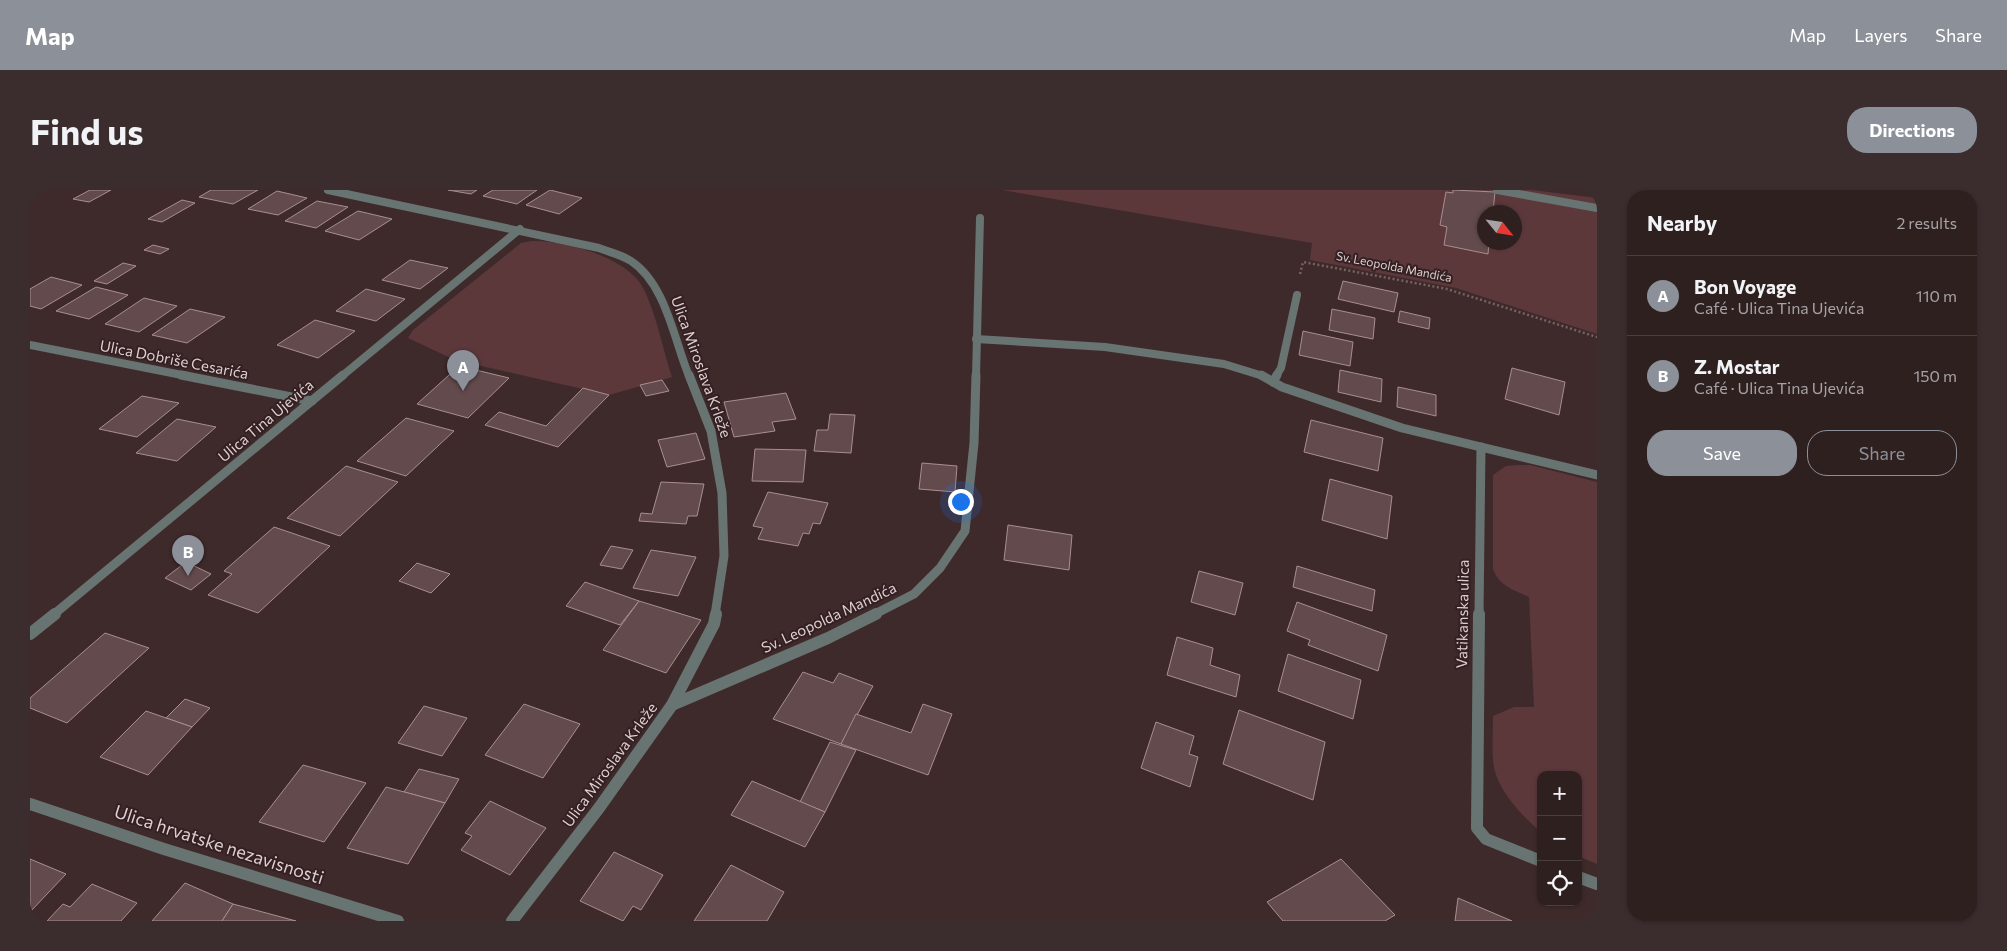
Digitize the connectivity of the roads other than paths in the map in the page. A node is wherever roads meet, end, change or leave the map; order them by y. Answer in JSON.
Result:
{"nodes":[{"id":1,"x":328,"y":190,"type":"edge"},
{"id":2,"x":1497,"y":190,"type":"edge"},
{"id":3,"x":1597,"y":208,"type":"edge"},
{"id":4,"x":980,"y":218,"type":"dead end"},
{"id":5,"x":520,"y":229,"type":"junction"},
{"id":6,"x":1297,"y":295,"type":"road end"},
{"id":7,"x":976,"y":339,"type":"junction"},
{"id":8,"x":30,"y":345,"type":"edge"},
{"id":9,"x":1273,"y":382,"type":"junction"},
{"id":10,"x":312,"y":401,"type":"junction"},
{"id":11,"x":1481,"y":447,"type":"junction"},
{"id":12,"x":1597,"y":475,"type":"edge"},
{"id":13,"x":30,"y":634,"type":"edge"},
{"id":14,"x":672,"y":705,"type":"junction"},
{"id":15,"x":30,"y":804,"type":"edge"},
{"id":16,"x":1537,"y":859,"type":"edge"},
{"id":17,"x":1582,"y":878,"type":"edge"},
{"id":18,"x":1597,"y":884,"type":"edge"},
{"id":19,"x":398,"y":921,"type":"edge"},
{"id":20,"x":512,"y":921,"type":"edge"}],
"edges":[{"from":1,"to":5,"type":"street","name":"Ulica Miroslava Krleže"},
{"from":2,"to":3,"type":"street"},
{"from":4,"to":7,"type":"street","name":"Sv. Leopolda Mandića"},
{"from":5,"to":10,"type":"street","name":"Ulica Tina Ujevića"},
{"from":5,"to":14,"type":"street","name":"Ulica Miroslava Krleže"},
{"from":6,"to":9,"type":"street"},
{"from":7,"to":9,"type":"street"},
{"from":7,"to":14,"type":"street","name":"Sv. Leopolda Mandića"},
{"from":8,"to":10,"type":"street","name":"Ulica Dobriše Cesarića"},
{"from":9,"to":11,"type":"street"},
{"from":10,"to":13,"type":"street","name":"Ulica Tina Ujevića"},
{"from":11,"to":12,"type":"street"},
{"from":11,"to":16,"type":"street","name":"Vatikanska ulica"},
{"from":14,"to":20,"type":"street","name":"Ulica Miroslava Krleže"},
{"from":15,"to":19,"type":"street","name":"Ulica hrvatske nezavisnosti"},
{"from":17,"to":18,"type":"street"}]}
